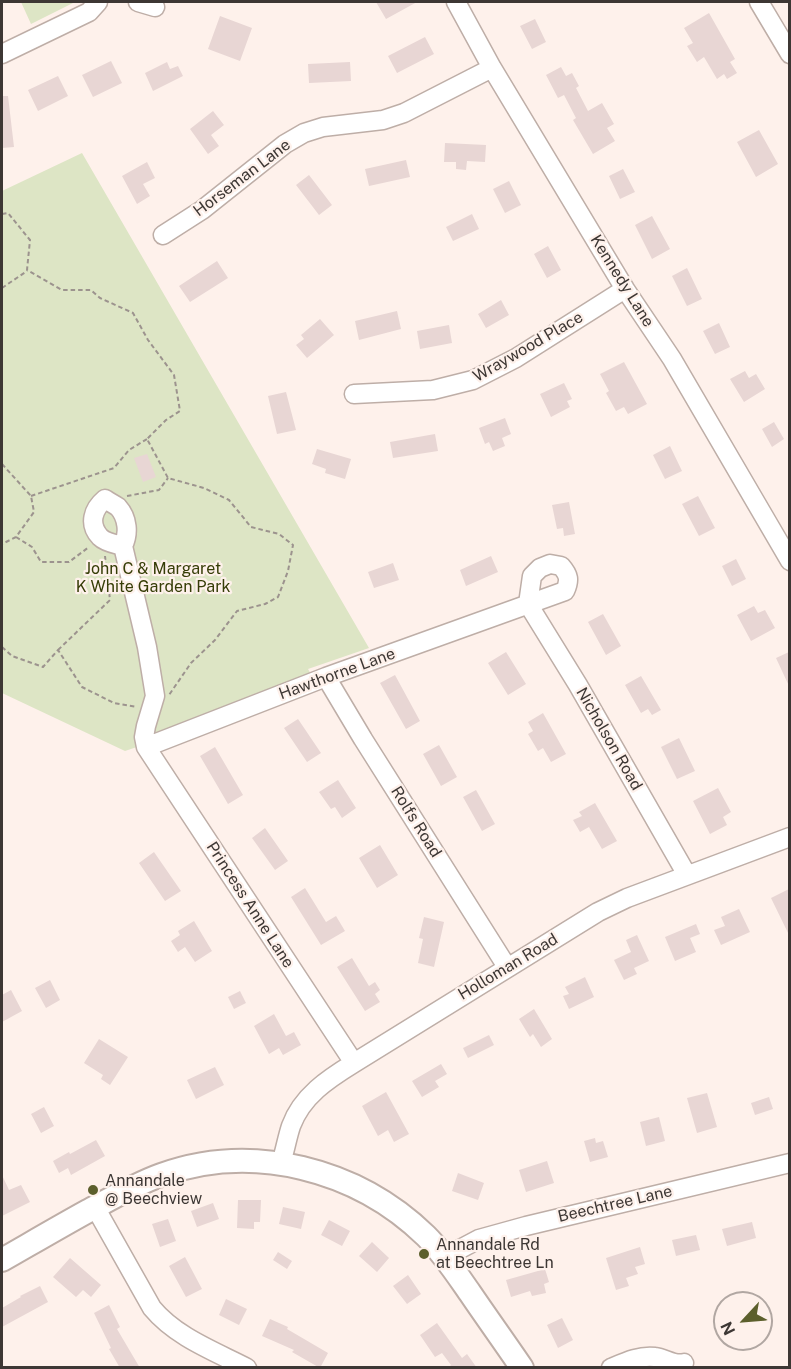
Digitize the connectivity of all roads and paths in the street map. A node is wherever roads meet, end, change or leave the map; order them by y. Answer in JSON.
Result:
{"nodes":[{"id":1,"x":98,"y":2,"type":"edge"},
{"id":2,"x":456,"y":2,"type":"edge"},
{"id":3,"x":759,"y":2,"type":"edge"},
{"id":4,"x":2,"y":54,"type":"edge"},
{"id":5,"x":789,"y":54,"type":"edge"},
{"id":6,"x":492,"y":68,"type":"junction"},
{"id":7,"x":2,"y":214,"type":"edge"},
{"id":8,"x":163,"y":235,"type":"dead end"},
{"id":9,"x":27,"y":270,"type":"junction"},
{"id":10,"x":2,"y":288,"type":"edge"},
{"id":11,"x":625,"y":289,"type":"junction"},
{"id":12,"x":354,"y":394,"type":"dead end"},
{"id":13,"x":147,"y":439,"type":"junction"},
{"id":14,"x":2,"y":464,"type":"edge"},
{"id":15,"x":168,"y":478,"type":"junction"},
{"id":16,"x":31,"y":496,"type":"junction"},
{"id":17,"x":110,"y":502,"type":"junction"},
{"id":18,"x":16,"y":537,"type":"junction"},
{"id":19,"x":101,"y":538,"type":"junction"},
{"id":20,"x":2,"y":544,"type":"edge"},
{"id":21,"x":123,"y":546,"type":"junction"},
{"id":22,"x":789,"y":561,"type":"edge"},
{"id":23,"x":528,"y":604,"type":"joint"},
{"id":24,"x":2,"y":647,"type":"edge"},
{"id":25,"x":58,"y":650,"type":"junction"},
{"id":26,"x":326,"y":677,"type":"junction"},
{"id":27,"x":154,"y":703,"type":"junction"},
{"id":28,"x":146,"y":747,"type":"junction"},
{"id":29,"x":789,"y":837,"type":"edge"},
{"id":30,"x":687,"y":875,"type":"junction"},
{"id":31,"x":507,"y":967,"type":"junction"},
{"id":32,"x":354,"y":1063,"type":"junction"},
{"id":33,"x":281,"y":1163,"type":"junction"},
{"id":34,"x":789,"y":1163,"type":"edge"},
{"id":35,"x":95,"y":1208,"type":"junction"},
{"id":36,"x":445,"y":1257,"type":"junction"},
{"id":37,"x":2,"y":1260,"type":"edge"},
{"id":38,"x":684,"y":1363,"type":"dead end"},
{"id":39,"x":247,"y":1368,"type":"edge"},
{"id":40,"x":522,"y":1368,"type":"edge"},
{"id":41,"x":611,"y":1368,"type":"edge"}],
"edges":[{"from":1,"to":4,"type":"street"},
{"from":2,"to":6,"type":"street","name":"Kennedy Lane"},
{"from":3,"to":5,"type":"street"},
{"from":6,"to":8,"type":"street","name":"Horseman Lane"},
{"from":6,"to":11,"type":"street","name":"Kennedy Lane"},
{"from":7,"to":9,"type":"path"},
{"from":9,"to":10,"type":"path"},
{"from":9,"to":13,"type":"path"},
{"from":11,"to":12,"type":"street","name":"Wraywood Place"},
{"from":11,"to":22,"type":"street","name":"Kennedy Lane"},
{"from":13,"to":15,"type":"path"},
{"from":13,"to":16,"type":"path"},
{"from":14,"to":16,"type":"path"},
{"from":15,"to":17,"type":"path"},
{"from":15,"to":27,"type":"path"},
{"from":16,"to":18,"type":"path"},
{"from":17,"to":19,"type":"street"},
{"from":17,"to":21,"type":"street"},
{"from":18,"to":19,"type":"path"},
{"from":18,"to":20,"type":"path"},
{"from":19,"to":21,"type":"street"},
{"from":19,"to":25,"type":"path"},
{"from":21,"to":27,"type":"street"},
{"from":23,"to":26,"type":"street","name":"Hawthorne Lane"},
{"from":23,"to":30,"type":"street","name":"Nicholson Road"},
{"from":24,"to":25,"type":"path"},
{"from":25,"to":27,"type":"path"},
{"from":26,"to":28,"type":"street","name":"Hawthorne Lane"},
{"from":26,"to":31,"type":"street","name":"Rolfs Road"},
{"from":27,"to":28,"type":"street"},
{"from":28,"to":32,"type":"street","name":"Princess Anne Lane"},
{"from":29,"to":30,"type":"street","name":"Holloman Road"},
{"from":30,"to":31,"type":"street","name":"Holloman Road"},
{"from":31,"to":32,"type":"street","name":"Holloman Road"},
{"from":32,"to":33,"type":"street","name":"Holloman Road"},
{"from":33,"to":35,"type":"main road"},
{"from":33,"to":36,"type":"main road"},
{"from":34,"to":36,"type":"street","name":"Beechtree Lane"},
{"from":35,"to":37,"type":"main road"},
{"from":35,"to":39,"type":"street"},
{"from":36,"to":40,"type":"main road"},
{"from":38,"to":41,"type":"street"}]}
